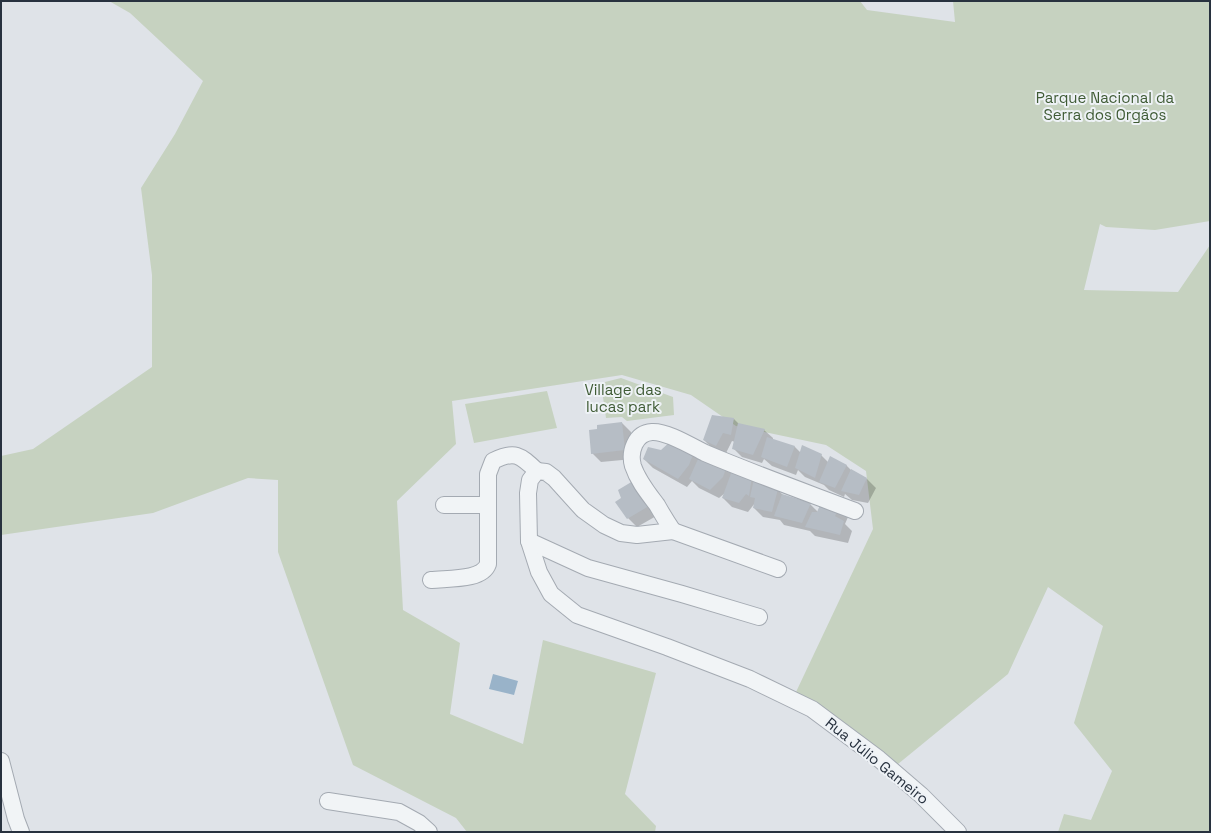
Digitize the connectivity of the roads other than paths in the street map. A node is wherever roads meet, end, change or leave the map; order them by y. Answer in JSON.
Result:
{"nodes":[{"id":1,"x":537,"y":472,"type":"junction"},
{"id":2,"x":444,"y":505,"type":"dead end"},
{"id":3,"x":488,"y":505,"type":"junction"},
{"id":4,"x":855,"y":511,"type":"dead end"},
{"id":5,"x":673,"y":531,"type":"junction"},
{"id":6,"x":529,"y":541,"type":"junction"},
{"id":7,"x":778,"y":569,"type":"dead end"},
{"id":8,"x":431,"y":580,"type":"dead end"},
{"id":9,"x":759,"y":617,"type":"dead end"},
{"id":10,"x":1,"y":761,"type":"edge"},
{"id":11,"x":328,"y":801,"type":"dead end"},
{"id":12,"x":21,"y":832,"type":"edge"},
{"id":13,"x":429,"y":832,"type":"edge"},
{"id":14,"x":958,"y":832,"type":"edge"}],
"edges":[{"from":1,"to":3,"type":"street"},
{"from":1,"to":5,"type":"street"},
{"from":1,"to":6,"type":"street","name":"Rua Júlio Gameiro"},
{"from":2,"to":3,"type":"street"},
{"from":3,"to":8,"type":"street"},
{"from":4,"to":5,"type":"street"},
{"from":5,"to":7,"type":"street"},
{"from":6,"to":9,"type":"street"},
{"from":6,"to":14,"type":"street","name":"Rua Júlio Gameiro"},
{"from":10,"to":12,"type":"street"},
{"from":11,"to":13,"type":"street"}]}
